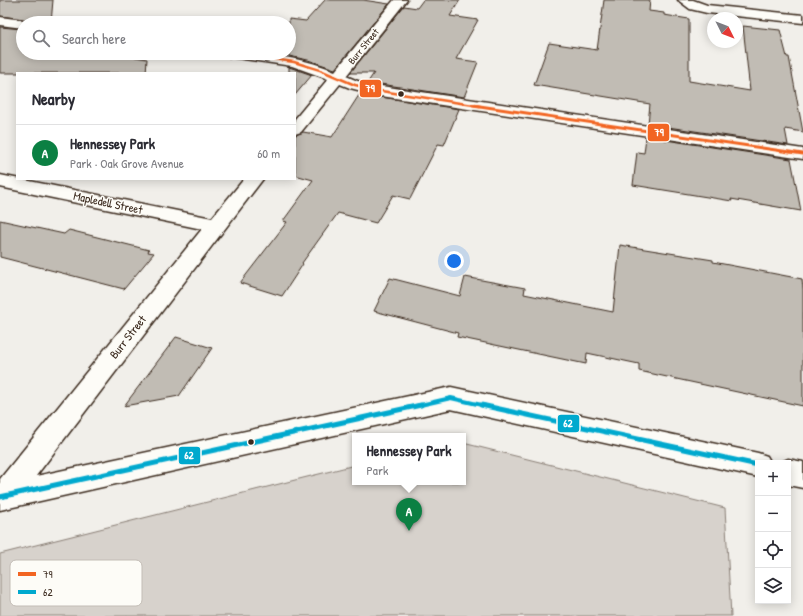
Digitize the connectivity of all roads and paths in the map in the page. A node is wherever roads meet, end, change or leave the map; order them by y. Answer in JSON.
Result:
{"nodes":[{"id":1,"x":401,"y":0,"type":"edge"},
{"id":2,"x":684,"y":0,"type":"edge"},
{"id":3,"x":803,"y":20,"type":"edge"},
{"id":4,"x":0,"y":21,"type":"edge"},
{"id":5,"x":16,"y":23,"type":"edge"},
{"id":6,"x":280,"y":60,"type":"edge"},
{"id":7,"x":338,"y":78,"type":"junction"},
{"id":8,"x":296,"y":128,"type":"edge"},
{"id":9,"x":803,"y":154,"type":"edge"},
{"id":10,"x":253,"y":180,"type":"edge"},
{"id":11,"x":0,"y":181,"type":"edge"},
{"id":12,"x":216,"y":225,"type":"junction"},
{"id":13,"x":755,"y":464,"type":"edge"},
{"id":14,"x":791,"y":473,"type":"edge"},
{"id":15,"x":803,"y":475,"type":"edge"},
{"id":16,"x":2,"y":497,"type":"edge"}],
"edges":[{"from":1,"to":7,"type":"street","name":"Burr Street"},
{"from":2,"to":3,"type":"street"},
{"from":4,"to":5,"type":"street"},
{"from":6,"to":7,"type":"street"},
{"from":7,"to":8,"type":"street","name":"Burr Street"},
{"from":7,"to":9,"type":"street"},
{"from":10,"to":12,"type":"street","name":"Burr Street"},
{"from":11,"to":12,"type":"street","name":"Mapledell Street"},
{"from":12,"to":16,"type":"street","name":"Burr Street"},
{"from":13,"to":16,"type":"street"},
{"from":14,"to":15,"type":"street"}]}
